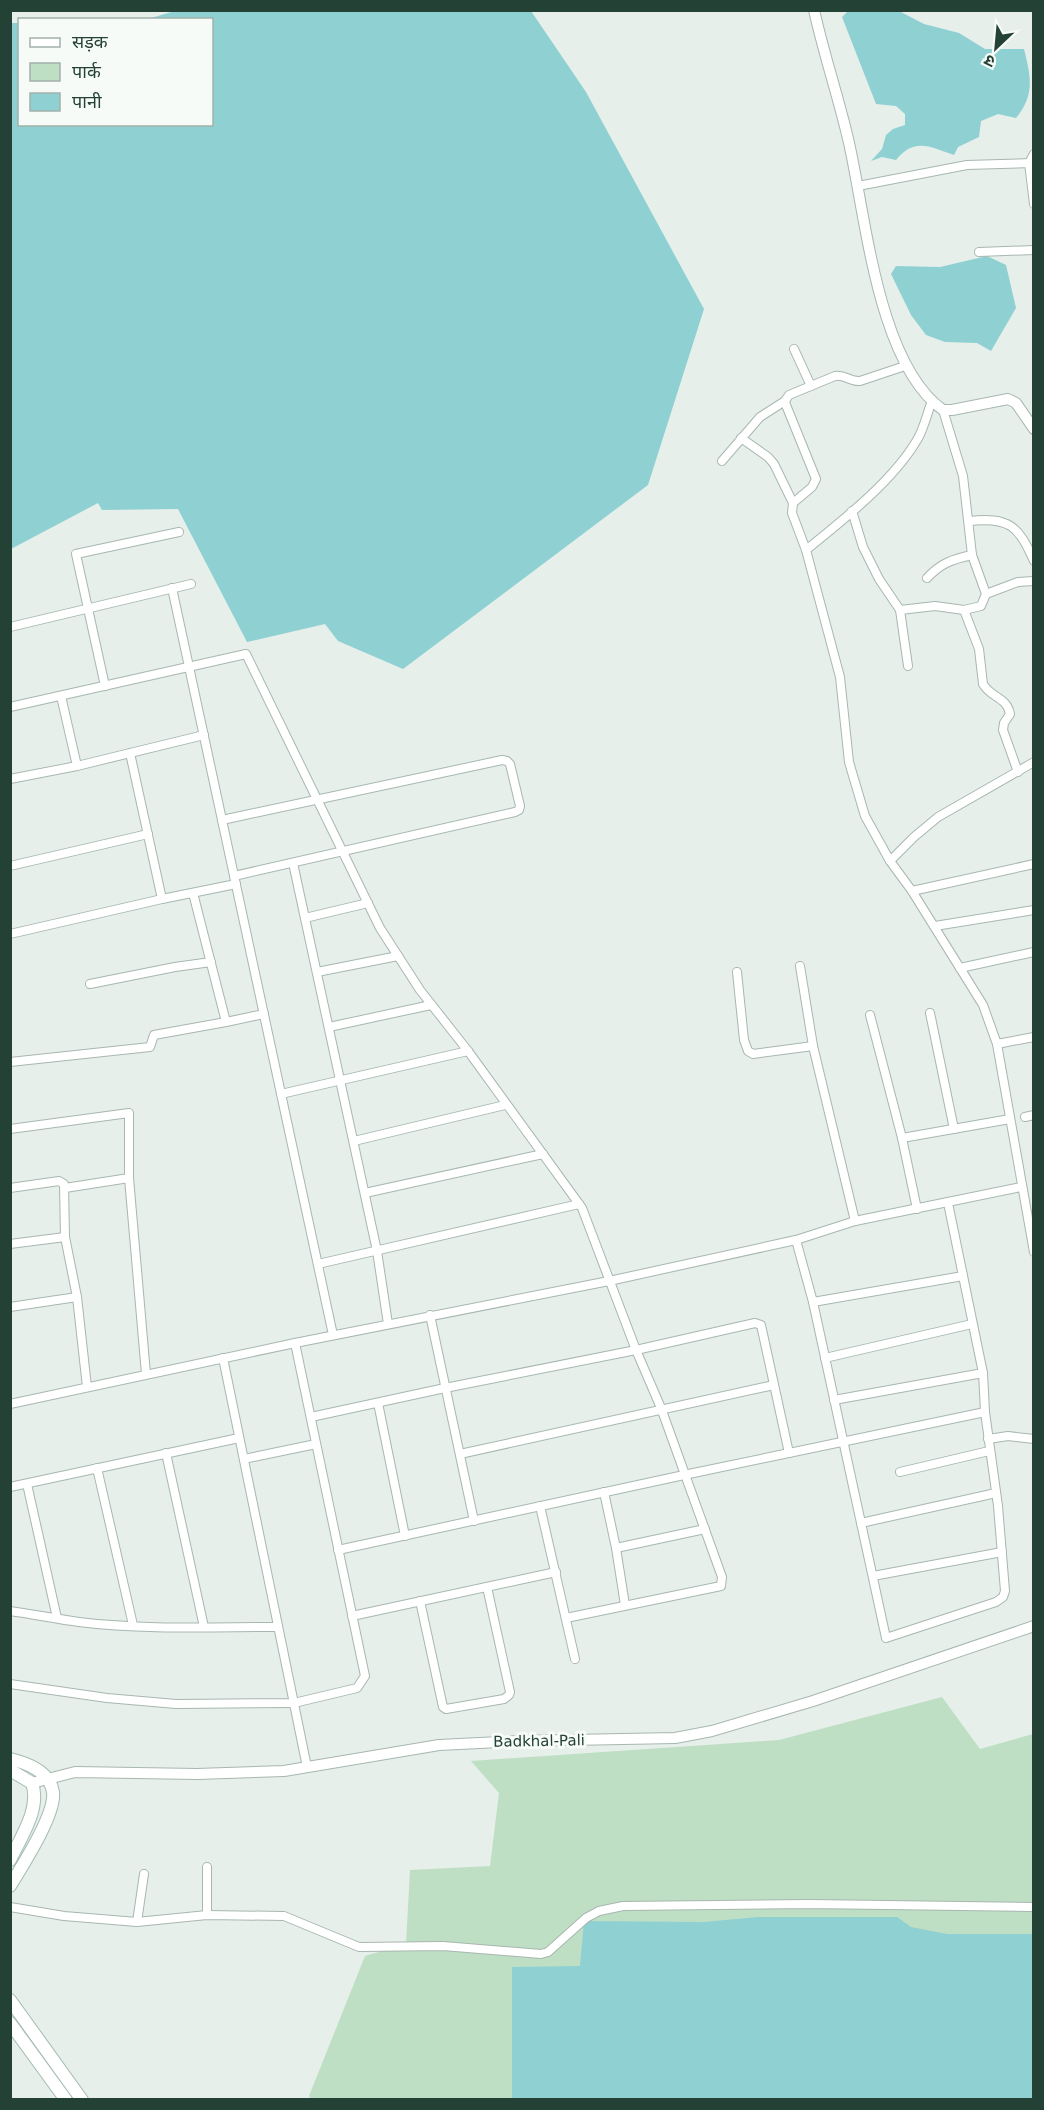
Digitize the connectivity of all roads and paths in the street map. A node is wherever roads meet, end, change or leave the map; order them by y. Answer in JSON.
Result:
{"nodes":[{"id":1,"x":814,"y":10,"type":"edge"},
{"id":2,"x":1034,"y":154,"type":"edge"},
{"id":3,"x":1031,"y":163,"type":"edge"},
{"id":4,"x":858,"y":186,"type":"junction"},
{"id":5,"x":1034,"y":204,"type":"edge"},
{"id":6,"x":1034,"y":250,"type":"edge"},
{"id":7,"x":978,"y":252,"type":"dead end"},
{"id":8,"x":794,"y":349,"type":"dead end"},
{"id":9,"x":905,"y":366,"type":"junction"},
{"id":10,"x":811,"y":386,"type":"junction"},
{"id":11,"x":785,"y":401,"type":"junction"},
{"id":12,"x":932,"y":401,"type":"junction"},
{"id":13,"x":943,"y":410,"type":"junction"},
{"id":14,"x":1032,"y":423,"type":"edge"},
{"id":15,"x":741,"y":438,"type":"junction"},
{"id":16,"x":722,"y":461,"type":"dead end"},
{"id":17,"x":793,"y":503,"type":"junction"},
{"id":18,"x":852,"y":511,"type":"junction"},
{"id":19,"x":969,"y":521,"type":"junction"},
{"id":20,"x":179,"y":532,"type":"dead end"},
{"id":21,"x":806,"y":550,"type":"junction"},
{"id":22,"x":972,"y":555,"type":"junction"},
{"id":23,"x":1034,"y":561,"type":"edge"},
{"id":24,"x":927,"y":578,"type":"dead end"},
{"id":25,"x":1034,"y":580,"type":"edge"},
{"id":26,"x":191,"y":584,"type":"dead end"},
{"id":27,"x":172,"y":588,"type":"junction"},
{"id":28,"x":986,"y":594,"type":"junction"},
{"id":29,"x":88,"y":609,"type":"junction"},
{"id":30,"x":900,"y":610,"type":"junction"},
{"id":31,"x":964,"y":610,"type":"junction"},
{"id":32,"x":10,"y":627,"type":"edge"},
{"id":33,"x":908,"y":666,"type":"dead end"},
{"id":34,"x":189,"y":667,"type":"junction"},
{"id":35,"x":105,"y":686,"type":"junction"},
{"id":36,"x":61,"y":696,"type":"junction"},
{"id":37,"x":10,"y":707,"type":"edge"},
{"id":38,"x":204,"y":735,"type":"junction"},
{"id":39,"x":130,"y":753,"type":"junction"},
{"id":40,"x":1034,"y":762,"type":"edge"},
{"id":41,"x":77,"y":766,"type":"junction"},
{"id":42,"x":1018,"y":771,"type":"junction"},
{"id":43,"x":10,"y":779,"type":"edge"},
{"id":44,"x":317,"y":800,"type":"junction"},
{"id":45,"x":222,"y":820,"type":"junction"},
{"id":46,"x":148,"y":834,"type":"junction"},
{"id":47,"x":343,"y":852,"type":"junction"},
{"id":48,"x":890,"y":861,"type":"junction"},
{"id":49,"x":293,"y":863,"type":"junction"},
{"id":50,"x":1034,"y":864,"type":"edge"},
{"id":51,"x":10,"y":866,"type":"edge"},
{"id":52,"x":235,"y":880,"type":"junction"},
{"id":53,"x":912,"y":891,"type":"junction"},
{"id":54,"x":193,"y":893,"type":"junction"},
{"id":55,"x":162,"y":898,"type":"junction"},
{"id":56,"x":368,"y":903,"type":"junction"},
{"id":57,"x":1034,"y":910,"type":"edge"},
{"id":58,"x":305,"y":918,"type":"junction"},
{"id":59,"x":935,"y":926,"type":"junction"},
{"id":60,"x":10,"y":934,"type":"edge"},
{"id":61,"x":1034,"y":952,"type":"edge"},
{"id":62,"x":398,"y":956,"type":"junction"},
{"id":63,"x":211,"y":962,"type":"junction"},
{"id":64,"x":800,"y":966,"type":"dead end"},
{"id":65,"x":960,"y":968,"type":"junction"},
{"id":66,"x":317,"y":972,"type":"junction"},
{"id":67,"x":737,"y":972,"type":"dead end"},
{"id":68,"x":90,"y":984,"type":"dead end"},
{"id":69,"x":431,"y":1005,"type":"junction"},
{"id":70,"x":930,"y":1013,"type":"dead end"},
{"id":71,"x":264,"y":1014,"type":"junction"},
{"id":72,"x":870,"y":1015,"type":"dead end"},
{"id":73,"x":226,"y":1022,"type":"junction"},
{"id":74,"x":329,"y":1027,"type":"junction"},
{"id":75,"x":1034,"y":1036,"type":"edge"},
{"id":76,"x":997,"y":1044,"type":"junction"},
{"id":77,"x":813,"y":1046,"type":"junction"},
{"id":78,"x":468,"y":1051,"type":"junction"},
{"id":79,"x":10,"y":1062,"type":"edge"},
{"id":80,"x":340,"y":1081,"type":"junction"},
{"id":81,"x":281,"y":1094,"type":"junction"},
{"id":82,"x":505,"y":1105,"type":"junction"},
{"id":83,"x":1010,"y":1119,"type":"junction"},
{"id":84,"x":954,"y":1129,"type":"junction"},
{"id":85,"x":10,"y":1130,"type":"edge"},
{"id":86,"x":902,"y":1138,"type":"junction"},
{"id":87,"x":354,"y":1141,"type":"junction"},
{"id":88,"x":543,"y":1155,"type":"junction"},
{"id":89,"x":129,"y":1178,"type":"junction"},
{"id":90,"x":1021,"y":1187,"type":"junction"},
{"id":91,"x":10,"y":1188,"type":"edge"},
{"id":92,"x":66,"y":1188,"type":"junction"},
{"id":93,"x":365,"y":1193,"type":"junction"},
{"id":94,"x":1034,"y":1194,"type":"edge"},
{"id":95,"x":1023,"y":1197,"type":"junction"},
{"id":96,"x":948,"y":1203,"type":"junction"},
{"id":97,"x":579,"y":1204,"type":"junction"},
{"id":98,"x":917,"y":1209,"type":"junction"},
{"id":99,"x":855,"y":1221,"type":"junction"},
{"id":100,"x":65,"y":1236,"type":"junction"},
{"id":101,"x":796,"y":1240,"type":"junction"},
{"id":102,"x":10,"y":1244,"type":"edge"},
{"id":103,"x":377,"y":1251,"type":"junction"},
{"id":104,"x":1034,"y":1252,"type":"edge"},
{"id":105,"x":318,"y":1264,"type":"junction"},
{"id":106,"x":963,"y":1276,"type":"junction"},
{"id":107,"x":609,"y":1281,"type":"junction"},
{"id":108,"x":77,"y":1297,"type":"junction"},
{"id":109,"x":813,"y":1302,"type":"junction"},
{"id":110,"x":10,"y":1307,"type":"edge"},
{"id":111,"x":430,"y":1315,"type":"junction"},
{"id":112,"x":388,"y":1324,"type":"junction"},
{"id":113,"x":972,"y":1324,"type":"junction"},
{"id":114,"x":333,"y":1335,"type":"junction"},
{"id":115,"x":295,"y":1343,"type":"junction"},
{"id":116,"x":636,"y":1350,"type":"junction"},
{"id":117,"x":223,"y":1358,"type":"junction"},
{"id":118,"x":825,"y":1358,"type":"junction"},
{"id":119,"x":983,"y":1373,"type":"junction"},
{"id":120,"x":146,"y":1374,"type":"junction"},
{"id":121,"x":774,"y":1385,"type":"junction"},
{"id":122,"x":87,"y":1387,"type":"junction"},
{"id":123,"x":446,"y":1388,"type":"junction"},
{"id":124,"x":834,"y":1400,"type":"junction"},
{"id":125,"x":378,"y":1402,"type":"junction"},
{"id":126,"x":10,"y":1404,"type":"edge"},
{"id":127,"x":661,"y":1408,"type":"junction"},
{"id":128,"x":985,"y":1412,"type":"junction"},
{"id":129,"x":310,"y":1417,"type":"junction"},
{"id":130,"x":239,"y":1438,"type":"junction"},
{"id":131,"x":988,"y":1439,"type":"junction"},
{"id":132,"x":1034,"y":1439,"type":"edge"},
{"id":133,"x":843,"y":1442,"type":"junction"},
{"id":134,"x":316,"y":1444,"type":"junction"},
{"id":135,"x":989,"y":1450,"type":"junction"},
{"id":136,"x":166,"y":1453,"type":"junction"},
{"id":137,"x":789,"y":1453,"type":"junction"},
{"id":138,"x":460,"y":1454,"type":"junction"},
{"id":139,"x":244,"y":1459,"type":"junction"},
{"id":140,"x":97,"y":1468,"type":"junction"},
{"id":141,"x":900,"y":1472,"type":"dead end"},
{"id":142,"x":684,"y":1474,"type":"junction"},
{"id":143,"x":27,"y":1484,"type":"junction"},
{"id":144,"x":10,"y":1487,"type":"edge"},
{"id":145,"x":604,"y":1492,"type":"junction"},
{"id":146,"x":996,"y":1493,"type":"junction"},
{"id":147,"x":540,"y":1506,"type":"junction"},
{"id":148,"x":474,"y":1521,"type":"junction"},
{"id":149,"x":861,"y":1523,"type":"junction"},
{"id":150,"x":705,"y":1529,"type":"junction"},
{"id":151,"x":405,"y":1536,"type":"junction"},
{"id":152,"x":616,"y":1548,"type":"junction"},
{"id":153,"x":338,"y":1550,"type":"junction"},
{"id":154,"x":1002,"y":1552,"type":"junction"},
{"id":155,"x":555,"y":1572,"type":"junction"},
{"id":156,"x":873,"y":1576,"type":"junction"},
{"id":157,"x":487,"y":1587,"type":"junction"},
{"id":158,"x":420,"y":1601,"type":"junction"},
{"id":159,"x":625,"y":1605,"type":"junction"},
{"id":160,"x":10,"y":1611,"type":"edge"},
{"id":161,"x":352,"y":1616,"type":"junction"},
{"id":162,"x":57,"y":1618,"type":"junction"},
{"id":163,"x":566,"y":1618,"type":"junction"},
{"id":164,"x":134,"y":1625,"type":"junction"},
{"id":165,"x":1034,"y":1626,"type":"edge"},
{"id":166,"x":204,"y":1627,"type":"junction"},
{"id":167,"x":278,"y":1627,"type":"junction"},
{"id":168,"x":575,"y":1659,"type":"dead end"},
{"id":169,"x":10,"y":1684,"type":"edge"},
{"id":170,"x":294,"y":1703,"type":"junction"},
{"id":171,"x":10,"y":1759,"type":"edge"},
{"id":172,"x":307,"y":1767,"type":"junction"},
{"id":173,"x":10,"y":1770,"type":"edge"},
{"id":174,"x":47,"y":1778,"type":"junction"},
{"id":175,"x":32,"y":1783,"type":"junction"},
{"id":176,"x":10,"y":1860,"type":"edge"},
{"id":177,"x":207,"y":1867,"type":"dead end"},
{"id":178,"x":144,"y":1874,"type":"dead end"},
{"id":179,"x":10,"y":1886,"type":"edge"},
{"id":180,"x":10,"y":1907,"type":"edge"},
{"id":181,"x":1034,"y":1907,"type":"edge"},
{"id":182,"x":207,"y":1915,"type":"junction"},
{"id":183,"x":138,"y":1922,"type":"junction"},
{"id":184,"x":10,"y":2000,"type":"edge"},
{"id":185,"x":10,"y":2023,"type":"edge"},
{"id":186,"x":66,"y":2100,"type":"edge"},
{"id":187,"x":82,"y":2100,"type":"edge"}],
"edges":[{"from":1,"to":4,"type":"street"},
{"from":2,"to":3,"type":"street"},
{"from":3,"to":4,"type":"street"},
{"from":3,"to":5,"type":"street"},
{"from":4,"to":9,"type":"street"},
{"from":6,"to":7,"type":"street"},
{"from":8,"to":10,"type":"street"},
{"from":9,"to":10,"type":"street"},
{"from":9,"to":12,"type":"street"},
{"from":10,"to":11,"type":"street"},
{"from":11,"to":15,"type":"street"},
{"from":11,"to":17,"type":"street"},
{"from":12,"to":13,"type":"street"},
{"from":12,"to":18,"type":"street"},
{"from":13,"to":14,"type":"street"},
{"from":13,"to":19,"type":"street"},
{"from":15,"to":16,"type":"street"},
{"from":15,"to":17,"type":"street"},
{"from":17,"to":21,"type":"street"},
{"from":18,"to":21,"type":"street"},
{"from":18,"to":30,"type":"street"},
{"from":19,"to":22,"type":"street"},
{"from":19,"to":23,"type":"street"},
{"from":20,"to":29,"type":"street"},
{"from":21,"to":48,"type":"street"},
{"from":22,"to":24,"type":"street"},
{"from":22,"to":28,"type":"street"},
{"from":25,"to":28,"type":"street"},
{"from":26,"to":27,"type":"street"},
{"from":27,"to":29,"type":"street"},
{"from":27,"to":34,"type":"street"},
{"from":28,"to":31,"type":"street"},
{"from":29,"to":32,"type":"street"},
{"from":29,"to":35,"type":"street"},
{"from":30,"to":31,"type":"street"},
{"from":30,"to":33,"type":"street"},
{"from":31,"to":42,"type":"street"},
{"from":34,"to":35,"type":"street"},
{"from":34,"to":38,"type":"street"},
{"from":34,"to":44,"type":"street"},
{"from":35,"to":36,"type":"street"},
{"from":36,"to":37,"type":"street"},
{"from":36,"to":41,"type":"street"},
{"from":38,"to":39,"type":"street"},
{"from":38,"to":45,"type":"street"},
{"from":39,"to":41,"type":"street"},
{"from":39,"to":46,"type":"street"},
{"from":40,"to":42,"type":"street"},
{"from":41,"to":43,"type":"street"},
{"from":42,"to":48,"type":"street"},
{"from":44,"to":45,"type":"street"},
{"from":44,"to":47,"type":"street"},
{"from":44,"to":47,"type":"street"},
{"from":45,"to":52,"type":"street"},
{"from":46,"to":51,"type":"street"},
{"from":46,"to":55,"type":"street"},
{"from":47,"to":49,"type":"street"},
{"from":47,"to":56,"type":"street"},
{"from":48,"to":53,"type":"street"},
{"from":49,"to":52,"type":"street"},
{"from":49,"to":58,"type":"street"},
{"from":50,"to":53,"type":"street"},
{"from":52,"to":54,"type":"street"},
{"from":52,"to":71,"type":"street"},
{"from":53,"to":59,"type":"street"},
{"from":54,"to":55,"type":"street"},
{"from":54,"to":63,"type":"street"},
{"from":55,"to":60,"type":"street"},
{"from":56,"to":58,"type":"street"},
{"from":56,"to":62,"type":"street"},
{"from":57,"to":59,"type":"street"},
{"from":58,"to":66,"type":"street"},
{"from":59,"to":65,"type":"street"},
{"from":61,"to":65,"type":"street"},
{"from":62,"to":66,"type":"street"},
{"from":62,"to":69,"type":"street"},
{"from":63,"to":68,"type":"street"},
{"from":63,"to":73,"type":"street"},
{"from":64,"to":77,"type":"street"},
{"from":65,"to":76,"type":"street"},
{"from":66,"to":74,"type":"street"},
{"from":67,"to":77,"type":"street"},
{"from":69,"to":74,"type":"street"},
{"from":69,"to":78,"type":"street"},
{"from":70,"to":84,"type":"street"},
{"from":71,"to":73,"type":"street"},
{"from":71,"to":81,"type":"street"},
{"from":72,"to":86,"type":"street"},
{"from":73,"to":79,"type":"street"},
{"from":74,"to":80,"type":"street"},
{"from":75,"to":76,"type":"street"},
{"from":76,"to":83,"type":"street"},
{"from":77,"to":99,"type":"street"},
{"from":78,"to":80,"type":"street"},
{"from":78,"to":82,"type":"street"},
{"from":80,"to":81,"type":"street"},
{"from":80,"to":87,"type":"street"},
{"from":81,"to":105,"type":"street"},
{"from":82,"to":87,"type":"street"},
{"from":82,"to":88,"type":"street"},
{"from":83,"to":84,"type":"street"},
{"from":83,"to":90,"type":"street"},
{"from":84,"to":86,"type":"street"},
{"from":85,"to":89,"type":"street"},
{"from":86,"to":98,"type":"street"},
{"from":87,"to":93,"type":"street"},
{"from":88,"to":93,"type":"street"},
{"from":88,"to":97,"type":"street"},
{"from":89,"to":92,"type":"street"},
{"from":89,"to":120,"type":"street"},
{"from":90,"to":95,"type":"street"},
{"from":90,"to":96,"type":"street"},
{"from":91,"to":92,"type":"street"},
{"from":92,"to":100,"type":"street"},
{"from":93,"to":103,"type":"street"},
{"from":94,"to":95,"type":"street"},
{"from":95,"to":104,"type":"street"},
{"from":96,"to":98,"type":"street"},
{"from":96,"to":106,"type":"street"},
{"from":97,"to":103,"type":"street"},
{"from":97,"to":107,"type":"street"},
{"from":98,"to":99,"type":"street"},
{"from":99,"to":101,"type":"street"},
{"from":100,"to":102,"type":"street"},
{"from":100,"to":108,"type":"street"},
{"from":101,"to":107,"type":"street"},
{"from":101,"to":109,"type":"street"},
{"from":103,"to":105,"type":"street"},
{"from":103,"to":112,"type":"street"},
{"from":105,"to":114,"type":"street"},
{"from":106,"to":109,"type":"street"},
{"from":106,"to":113,"type":"street"},
{"from":107,"to":111,"type":"street"},
{"from":107,"to":116,"type":"street"},
{"from":108,"to":110,"type":"street"},
{"from":108,"to":122,"type":"street"},
{"from":109,"to":118,"type":"street"},
{"from":111,"to":112,"type":"street"},
{"from":111,"to":123,"type":"street"},
{"from":112,"to":114,"type":"street"},
{"from":113,"to":118,"type":"street"},
{"from":113,"to":119,"type":"street"},
{"from":114,"to":115,"type":"street"},
{"from":115,"to":117,"type":"street"},
{"from":115,"to":129,"type":"street"},
{"from":116,"to":121,"type":"street"},
{"from":116,"to":123,"type":"street"},
{"from":116,"to":127,"type":"street"},
{"from":117,"to":120,"type":"street"},
{"from":117,"to":130,"type":"street"},
{"from":118,"to":124,"type":"street"},
{"from":119,"to":124,"type":"street"},
{"from":119,"to":128,"type":"street"},
{"from":120,"to":122,"type":"street"},
{"from":121,"to":127,"type":"street"},
{"from":121,"to":137,"type":"street"},
{"from":122,"to":126,"type":"street"},
{"from":123,"to":125,"type":"street"},
{"from":123,"to":138,"type":"street"},
{"from":124,"to":133,"type":"street"},
{"from":125,"to":129,"type":"street"},
{"from":125,"to":151,"type":"street"},
{"from":127,"to":138,"type":"street"},
{"from":127,"to":142,"type":"street"},
{"from":128,"to":131,"type":"street"},
{"from":128,"to":133,"type":"street"},
{"from":129,"to":134,"type":"street"},
{"from":130,"to":136,"type":"street"},
{"from":130,"to":139,"type":"street"},
{"from":131,"to":132,"type":"street"},
{"from":131,"to":135,"type":"street"},
{"from":133,"to":137,"type":"street"},
{"from":133,"to":149,"type":"street"},
{"from":134,"to":139,"type":"street"},
{"from":134,"to":153,"type":"street"},
{"from":135,"to":141,"type":"street"},
{"from":135,"to":146,"type":"street"},
{"from":136,"to":140,"type":"street"},
{"from":136,"to":166,"type":"street"},
{"from":137,"to":142,"type":"street"},
{"from":138,"to":148,"type":"street"},
{"from":139,"to":167,"type":"street"},
{"from":140,"to":143,"type":"street"},
{"from":140,"to":164,"type":"street"},
{"from":142,"to":145,"type":"street"},
{"from":142,"to":150,"type":"street"},
{"from":143,"to":144,"type":"street"},
{"from":143,"to":162,"type":"street"},
{"from":145,"to":147,"type":"street"},
{"from":145,"to":152,"type":"street"},
{"from":146,"to":149,"type":"street"},
{"from":146,"to":154,"type":"street"},
{"from":147,"to":148,"type":"street"},
{"from":147,"to":155,"type":"street"},
{"from":148,"to":151,"type":"street"},
{"from":149,"to":156,"type":"street"},
{"from":150,"to":152,"type":"street"},
{"from":150,"to":159,"type":"street"},
{"from":151,"to":153,"type":"street"},
{"from":152,"to":159,"type":"street"},
{"from":153,"to":161,"type":"street"},
{"from":154,"to":156,"type":"street"},
{"from":154,"to":156,"type":"street"},
{"from":155,"to":157,"type":"street"},
{"from":155,"to":163,"type":"street"},
{"from":157,"to":158,"type":"street"},
{"from":157,"to":158,"type":"street"},
{"from":158,"to":161,"type":"street"},
{"from":159,"to":163,"type":"street"},
{"from":160,"to":162,"type":"street"},
{"from":161,"to":170,"type":"street"},
{"from":162,"to":164,"type":"street"},
{"from":163,"to":168,"type":"street"},
{"from":164,"to":166,"type":"street"},
{"from":165,"to":172,"type":"street","name":"Badkhal-Pali"},
{"from":166,"to":167,"type":"street"},
{"from":167,"to":170,"type":"street"},
{"from":169,"to":170,"type":"street"},
{"from":170,"to":172,"type":"street"},
{"from":171,"to":174,"type":"main road"},
{"from":172,"to":174,"type":"street","name":"Badkhal-Pali"},
{"from":173,"to":175,"type":"main road"},
{"from":174,"to":175,"type":"street","name":"Badkhal-Pali"},
{"from":174,"to":179,"type":"main road"},
{"from":175,"to":176,"type":"main road"},
{"from":177,"to":182,"type":"street"},
{"from":178,"to":183,"type":"street"},
{"from":180,"to":183,"type":"street"},
{"from":181,"to":182,"type":"street"},
{"from":182,"to":183,"type":"street"},
{"from":184,"to":187,"type":"main road"},
{"from":185,"to":186,"type":"main road"}]}
